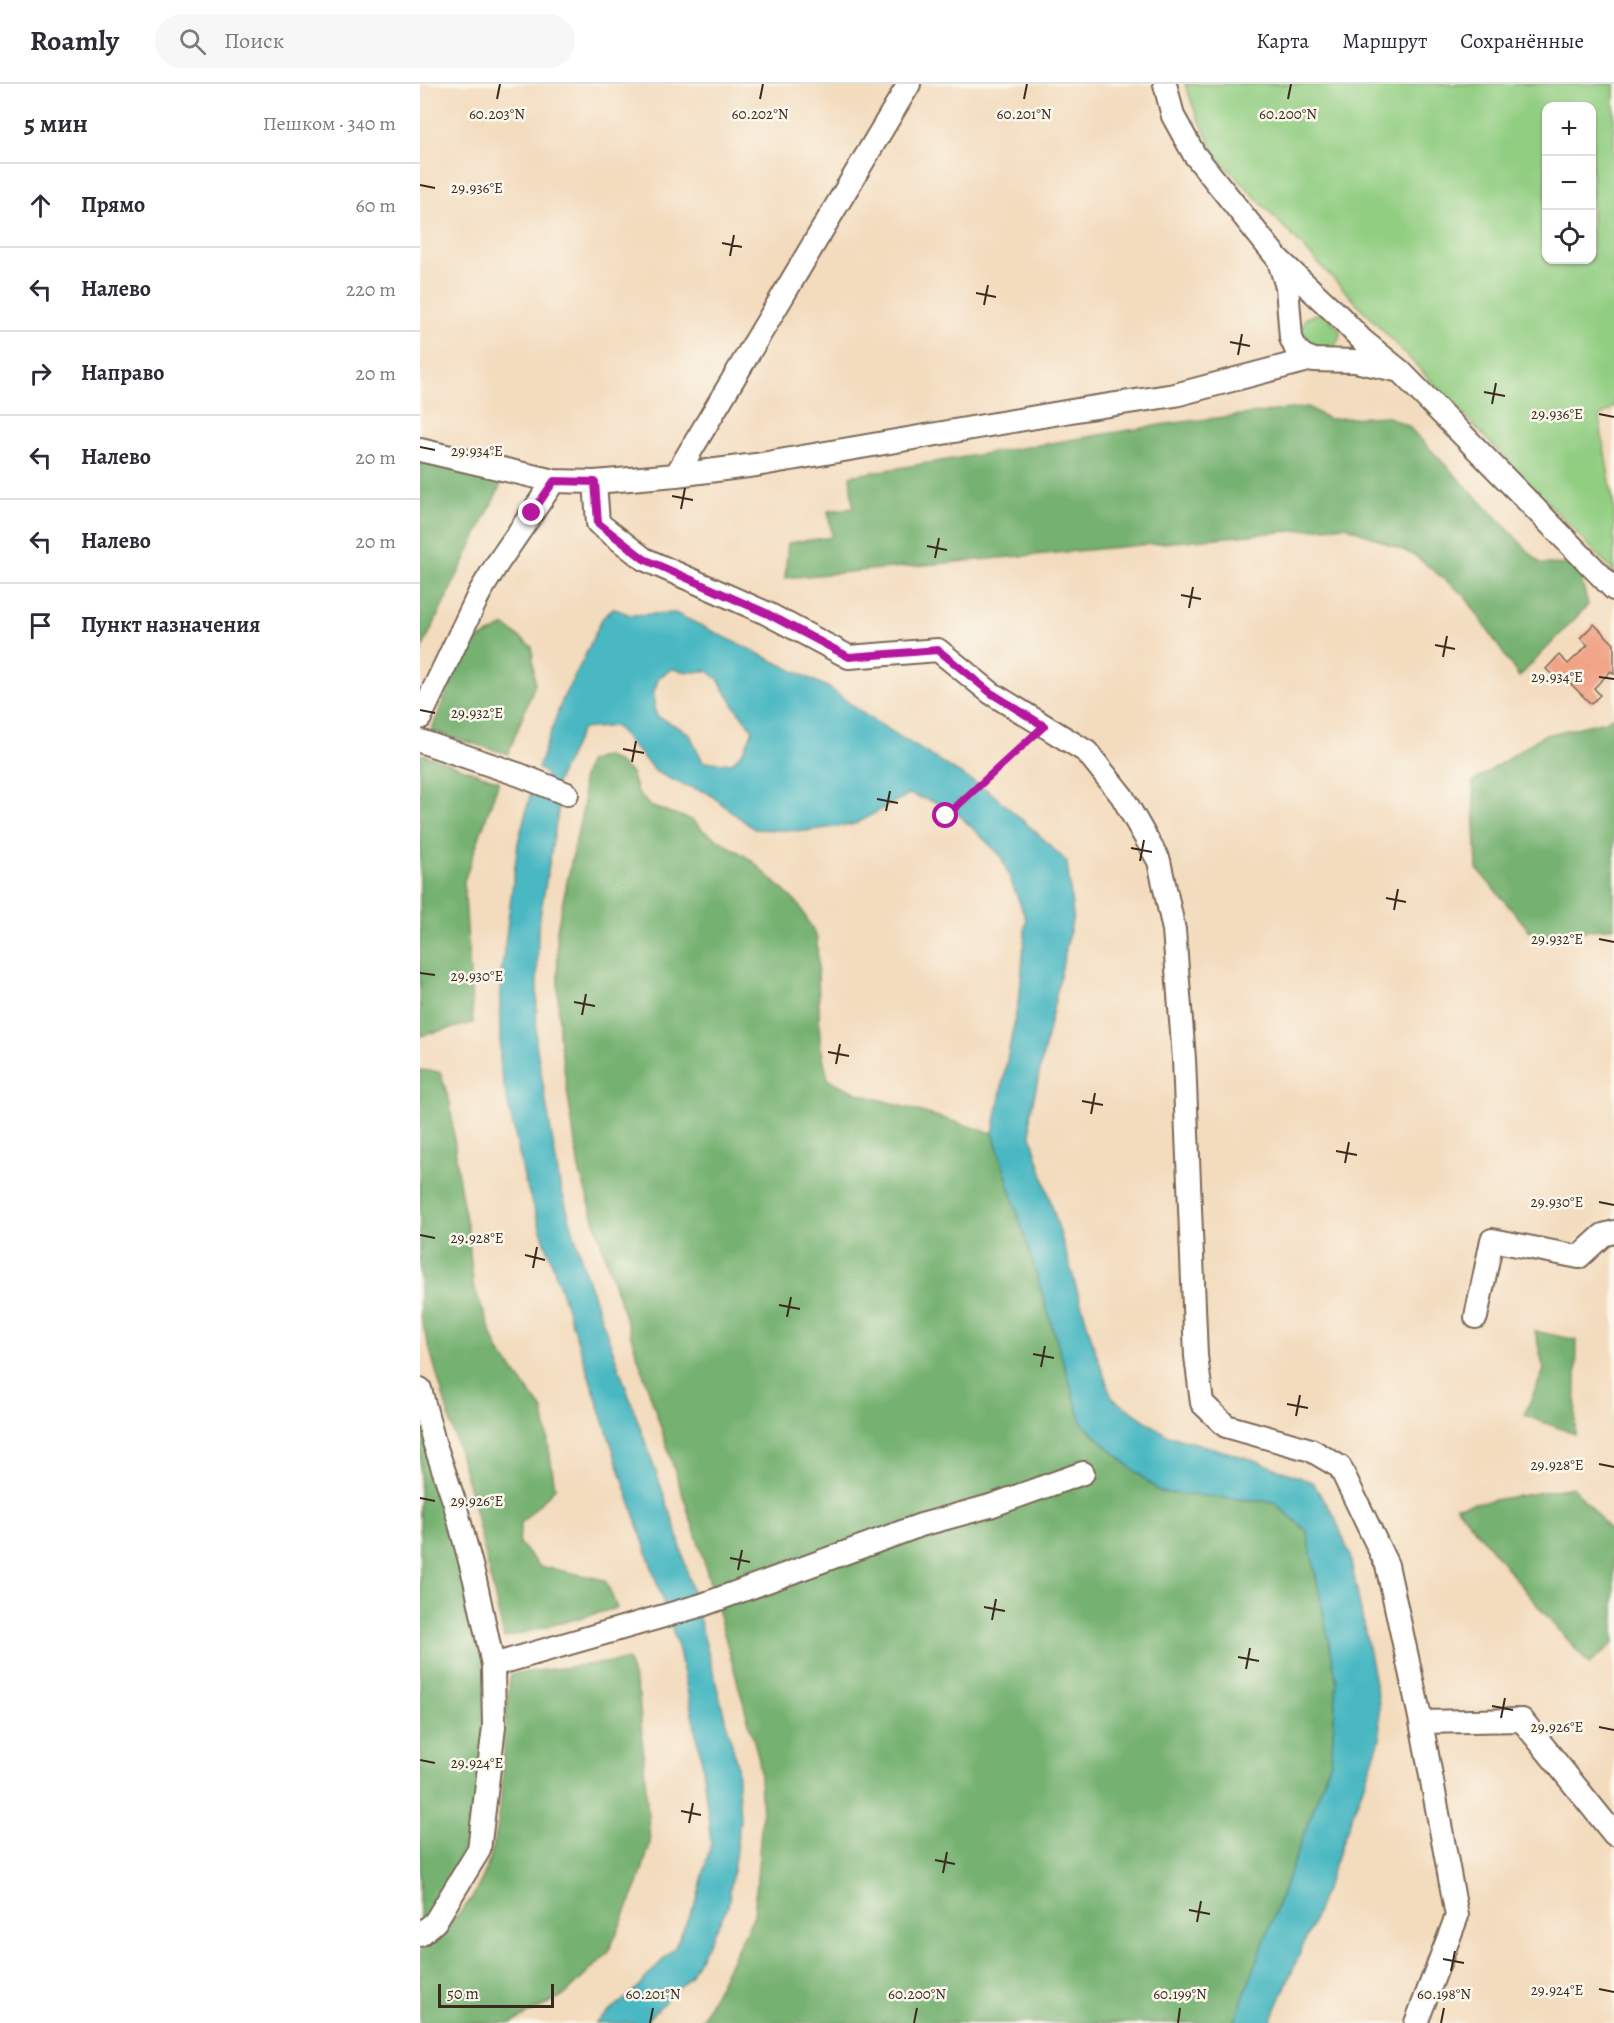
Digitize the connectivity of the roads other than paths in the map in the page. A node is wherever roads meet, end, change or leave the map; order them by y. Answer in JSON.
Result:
{"nodes":[{"id":1,"x":909,"y":84,"type":"edge"},
{"id":2,"x":1165,"y":84,"type":"edge"},
{"id":3,"x":1278,"y":259,"type":"junction"},
{"id":4,"x":1339,"y":318,"type":"junction"},
{"id":5,"x":1291,"y":334,"type":"junction"},
{"id":6,"x":1323,"y":360,"type":"junction"},
{"id":7,"x":1400,"y":371,"type":"junction"},
{"id":8,"x":1257,"y":375,"type":"junction"},
{"id":9,"x":420,"y":450,"type":"edge"},
{"id":10,"x":676,"y":475,"type":"junction"},
{"id":11,"x":554,"y":481,"type":"junction"},
{"id":12,"x":595,"y":482,"type":"junction"},
{"id":13,"x":1614,"y":588,"type":"edge"},
{"id":14,"x":420,"y":718,"type":"edge"},
{"id":15,"x":420,"y":741,"type":"edge"},
{"id":16,"x":567,"y":794,"type":"dead end"},
{"id":17,"x":1614,"y":1232,"type":"edge"},
{"id":18,"x":1476,"y":1317,"type":"dead end"},
{"id":19,"x":420,"y":1389,"type":"edge"},
{"id":20,"x":1083,"y":1473,"type":"dead end"},
{"id":21,"x":494,"y":1665,"type":"junction"},
{"id":22,"x":1421,"y":1722,"type":"junction"},
{"id":23,"x":1614,"y":1834,"type":"edge"},
{"id":24,"x":420,"y":1935,"type":"edge"},
{"id":25,"x":1416,"y":2023,"type":"edge"}],
"edges":[{"from":1,"to":10,"type":"street"},
{"from":2,"to":3,"type":"street"},
{"from":3,"to":4,"type":"street"},
{"from":3,"to":5,"type":"street"},
{"from":4,"to":5,"type":"street"},
{"from":4,"to":6,"type":"street"},
{"from":4,"to":7,"type":"street"},
{"from":5,"to":6,"type":"street"},
{"from":5,"to":8,"type":"street"},
{"from":6,"to":7,"type":"street"},
{"from":6,"to":8,"type":"street"},
{"from":7,"to":13,"type":"street"},
{"from":8,"to":10,"type":"street"},
{"from":9,"to":11,"type":"street"},
{"from":10,"to":12,"type":"street"},
{"from":11,"to":12,"type":"street"},
{"from":11,"to":14,"type":"street"},
{"from":12,"to":22,"type":"street"},
{"from":15,"to":16,"type":"street"},
{"from":17,"to":18,"type":"street"},
{"from":19,"to":21,"type":"street"},
{"from":20,"to":21,"type":"street"},
{"from":21,"to":24,"type":"street"},
{"from":22,"to":23,"type":"street"},
{"from":22,"to":25,"type":"street"}]}
